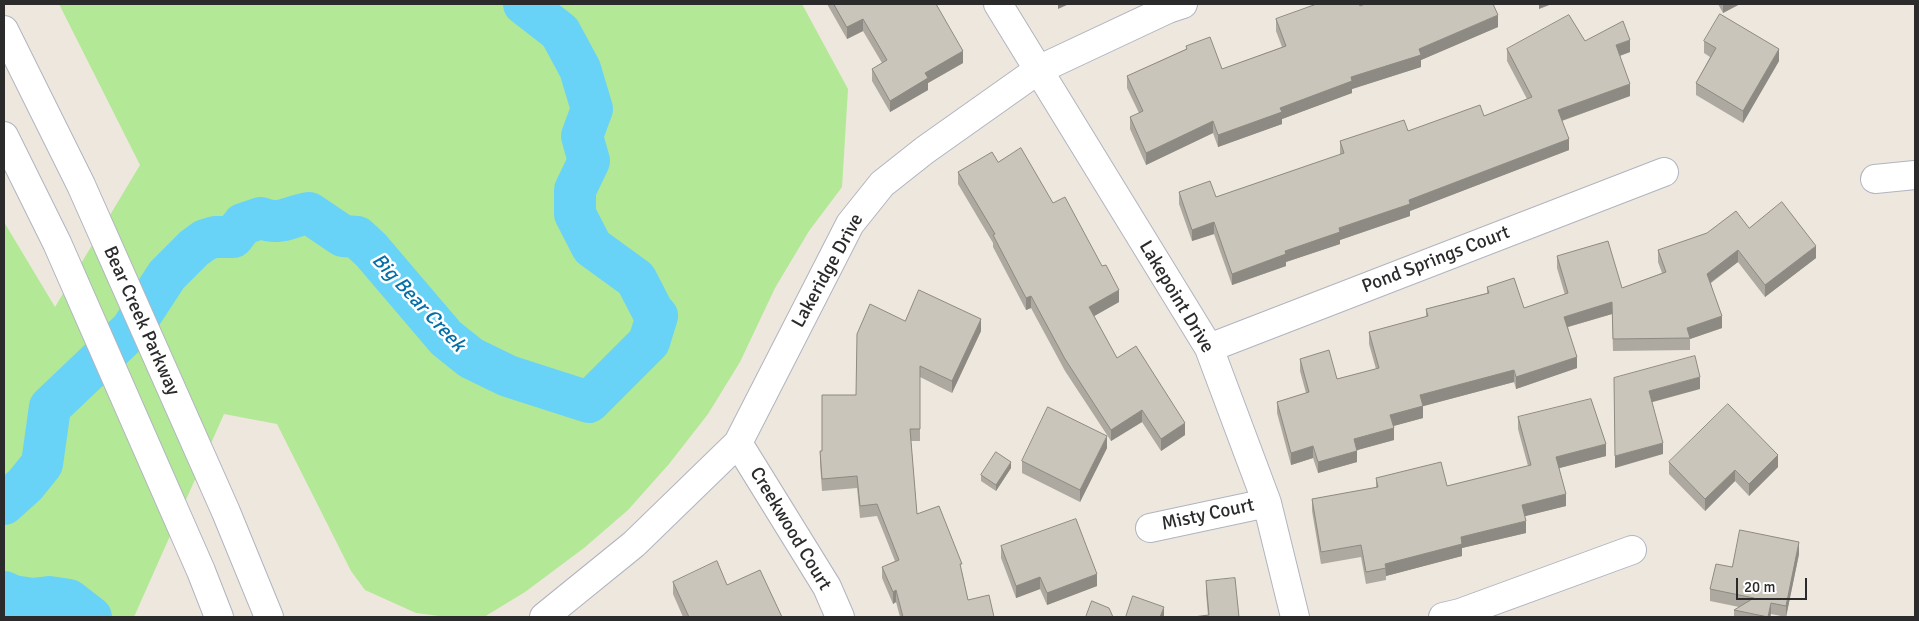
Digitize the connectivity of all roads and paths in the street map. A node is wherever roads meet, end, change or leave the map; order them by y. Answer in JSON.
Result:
{"nodes":[{"id":1,"x":998,"y":4,"type":"edge"},
{"id":2,"x":1183,"y":4,"type":"edge"},
{"id":3,"x":4,"y":30,"type":"edge"},
{"id":4,"x":1038,"y":70,"type":"junction"},
{"id":5,"x":4,"y":136,"type":"edge"},
{"id":6,"x":1664,"y":172,"type":"dead end"},
{"id":7,"x":1915,"y":175,"type":"edge"},
{"id":8,"x":1875,"y":179,"type":"dead end"},
{"id":9,"x":1209,"y":348,"type":"junction"},
{"id":10,"x":738,"y":443,"type":"junction"},
{"id":11,"x":1267,"y":503,"type":"junction"},
{"id":12,"x":1150,"y":528,"type":"dead end"},
{"id":13,"x":1632,"y":550,"type":"dead end"},
{"id":14,"x":219,"y":617,"type":"edge"},
{"id":15,"x":268,"y":617,"type":"edge"},
{"id":16,"x":544,"y":617,"type":"edge"},
{"id":17,"x":840,"y":617,"type":"edge"},
{"id":18,"x":1294,"y":617,"type":"edge"},
{"id":19,"x":1443,"y":617,"type":"edge"}],
"edges":[{"from":1,"to":4,"type":"street","name":"Lakepoint Drive"},
{"from":2,"to":4,"type":"street","name":"Lakeridge Drive"},
{"from":3,"to":15,"type":"street","name":"Bear Creek Parkway"},
{"from":4,"to":9,"type":"street","name":"Lakepoint Drive"},
{"from":4,"to":10,"type":"street","name":"Lakeridge Drive"},
{"from":5,"to":14,"type":"street"},
{"from":6,"to":9,"type":"street","name":"Pond Springs Court"},
{"from":7,"to":8,"type":"street"},
{"from":9,"to":11,"type":"street","name":"Lakepoint Drive"},
{"from":10,"to":16,"type":"street","name":"Lakeridge Drive"},
{"from":10,"to":17,"type":"street","name":"Creekwood Court"},
{"from":11,"to":12,"type":"street","name":"Misty Court"},
{"from":11,"to":18,"type":"street","name":"Lakepoint Drive"},
{"from":13,"to":19,"type":"street"}]}
